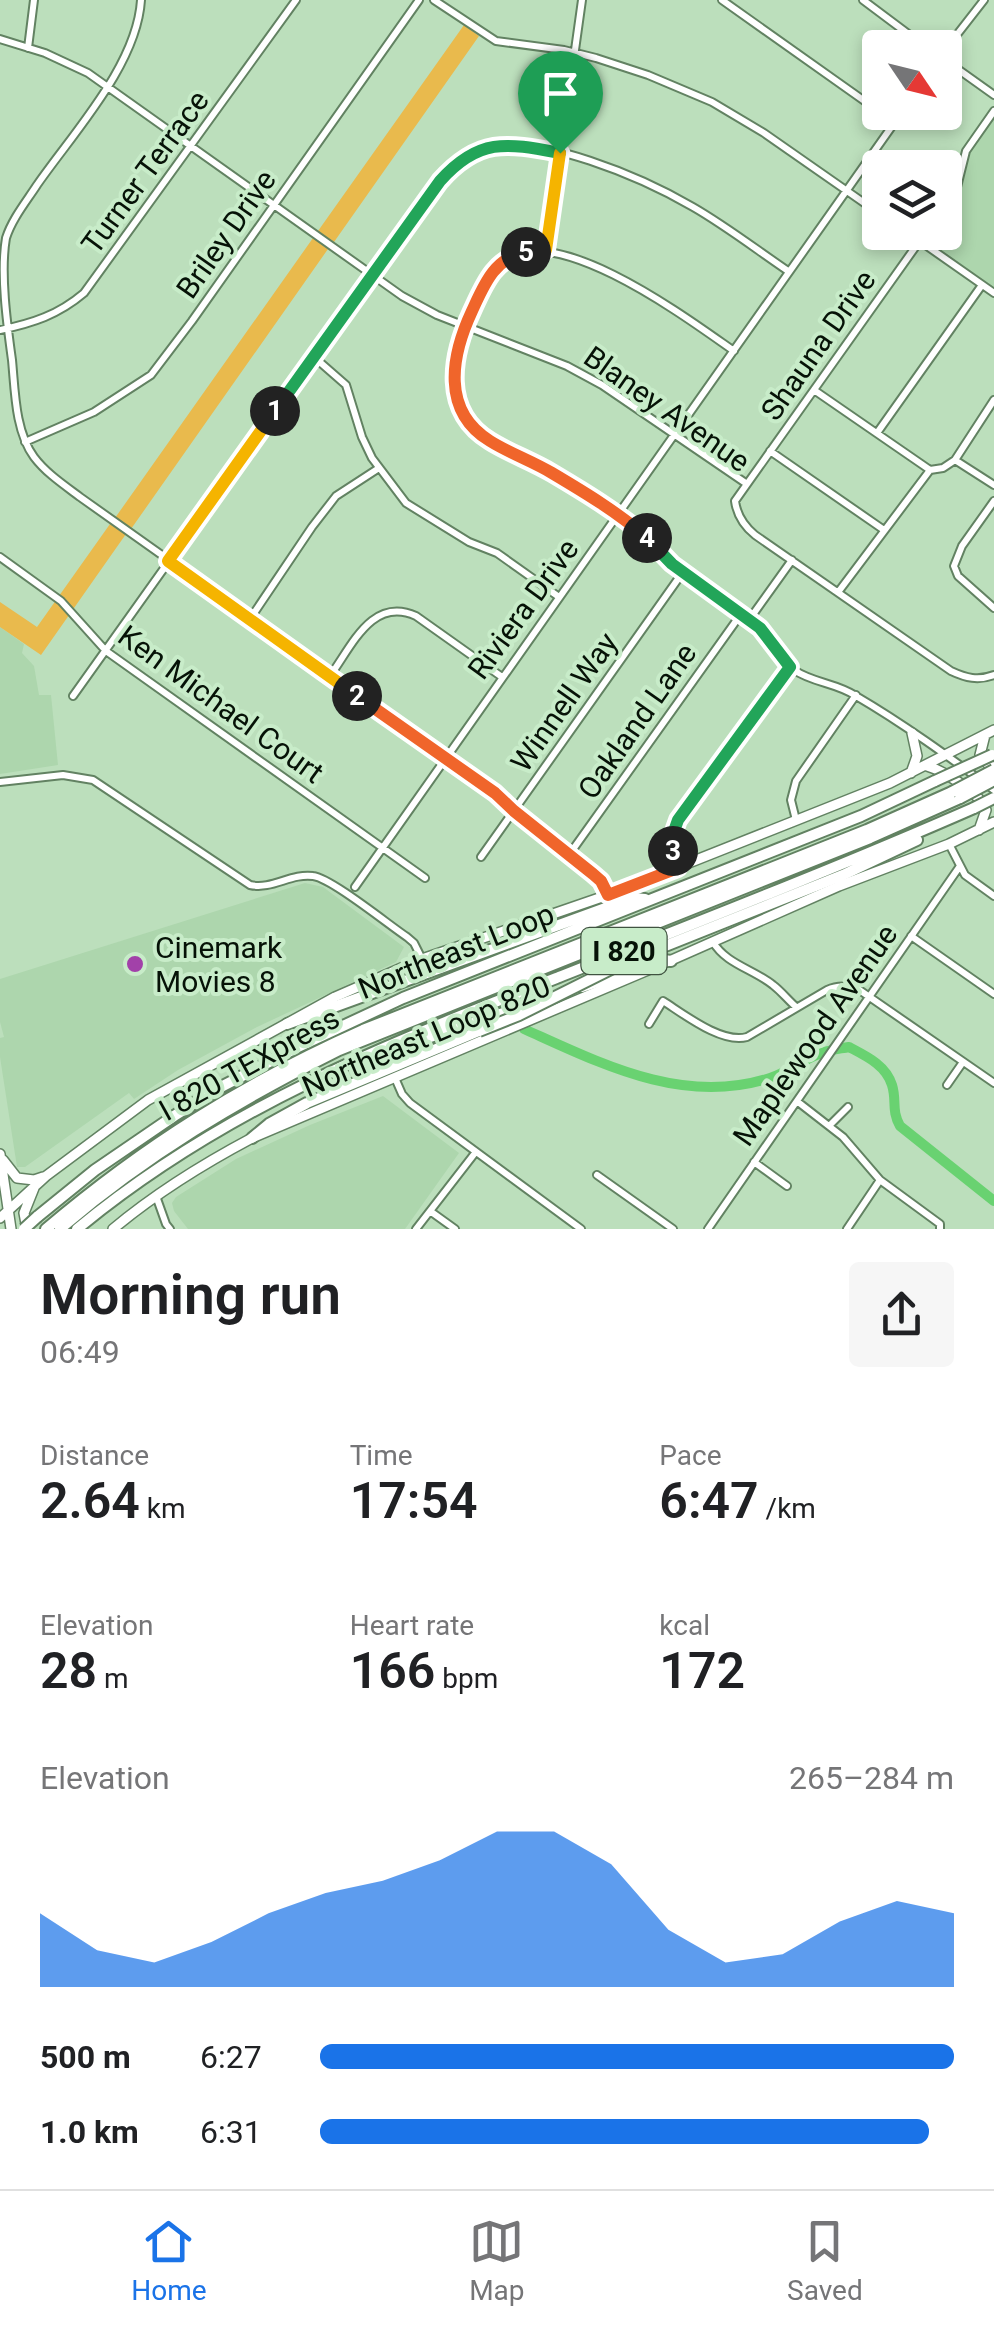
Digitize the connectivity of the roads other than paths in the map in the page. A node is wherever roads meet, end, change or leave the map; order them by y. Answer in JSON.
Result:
{"nodes":[{"id":1,"x":34,"y":0,"type":"edge"},
{"id":2,"x":141,"y":0,"type":"edge"},
{"id":3,"x":296,"y":0,"type":"edge"},
{"id":4,"x":419,"y":0,"type":"edge"},
{"id":5,"x":434,"y":0,"type":"edge"},
{"id":6,"x":582,"y":0,"type":"edge"},
{"id":7,"x":722,"y":0,"type":"edge"},
{"id":8,"x":864,"y":0,"type":"edge"},
{"id":9,"x":984,"y":0,"type":"edge"},
{"id":10,"x":903,"y":30,"type":"edge"},
{"id":11,"x":961,"y":30,"type":"edge"},
{"id":12,"x":0,"y":39,"type":"edge"},
{"id":13,"x":28,"y":48,"type":"junction"},
{"id":14,"x":573,"y":52,"type":"junction"},
{"id":15,"x":962,"y":72,"type":"edge"},
{"id":16,"x":107,"y":87,"type":"junction"},
{"id":17,"x":994,"y":96,"type":"edge"},
{"id":18,"x":862,"y":99,"type":"edge"},
{"id":19,"x":994,"y":111,"type":"edge"},
{"id":20,"x":890,"y":130,"type":"edge"},
{"id":21,"x":192,"y":147,"type":"junction"},
{"id":22,"x":560,"y":153,"type":"junction"},
{"id":23,"x":962,"y":170,"type":"edge"},
{"id":24,"x":847,"y":191,"type":"junction"},
{"id":25,"x":862,"y":201,"type":"edge"},
{"id":26,"x":274,"y":205,"type":"junction"},
{"id":27,"x":546,"y":250,"type":"junction"},
{"id":28,"x":914,"y":250,"type":"edge"},
{"id":29,"x":933,"y":250,"type":"edge"},
{"id":30,"x":788,"y":271,"type":"junction"},
{"id":31,"x":373,"y":275,"type":"junction"},
{"id":32,"x":982,"y":285,"type":"junction"},
{"id":33,"x":994,"y":294,"type":"edge"},
{"id":34,"x":465,"y":325,"type":"junction"},
{"id":35,"x":4,"y":329,"type":"edge"},
{"id":36,"x":734,"y":351,"type":"junction"},
{"id":37,"x":314,"y":357,"type":"junction"},
{"id":38,"x":814,"y":390,"type":"junction"},
{"id":39,"x":994,"y":400,"type":"edge"},
{"id":40,"x":877,"y":433,"type":"junction"},
{"id":41,"x":674,"y":435,"type":"junction"},
{"id":42,"x":25,"y":442,"type":"junction"},
{"id":43,"x":770,"y":451,"type":"junction"},
{"id":44,"x":955,"y":460,"type":"junction"},
{"id":45,"x":379,"y":468,"type":"junction"},
{"id":46,"x":930,"y":470,"type":"junction"},
{"id":47,"x":747,"y":484,"type":"junction"},
{"id":48,"x":994,"y":485,"type":"edge"},
{"id":49,"x":994,"y":501,"type":"edge"},
{"id":50,"x":617,"y":515,"type":"junction"},
{"id":51,"x":884,"y":530,"type":"junction"},
{"id":52,"x":0,"y":557,"type":"edge"},
{"id":53,"x":792,"y":560,"type":"junction"},
{"id":54,"x":168,"y":561,"type":"junction"},
{"id":55,"x":684,"y":572,"type":"junction"},
{"id":56,"x":839,"y":592,"type":"junction"},
{"id":57,"x":559,"y":597,"type":"junction"},
{"id":58,"x":994,"y":608,"type":"edge"},
{"id":59,"x":741,"y":614,"type":"junction"},
{"id":60,"x":250,"y":619,"type":"junction"},
{"id":61,"x":749,"y":620,"type":"junction"},
{"id":62,"x":106,"y":651,"type":"junction"},
{"id":63,"x":790,"y":667,"type":"junction"},
{"id":64,"x":994,"y":675,"type":"edge"},
{"id":65,"x":330,"y":676,"type":"junction"},
{"id":66,"x":502,"y":677,"type":"junction"},
{"id":67,"x":856,"y":695,"type":"junction"},
{"id":68,"x":73,"y":696,"type":"dead end"},
{"id":69,"x":912,"y":732,"type":"junction"},
{"id":70,"x":990,"y":732,"type":"edge"},
{"id":71,"x":993,"y":754,"type":"edge"},
{"id":72,"x":946,"y":755,"type":"junction"},
{"id":73,"x":445,"y":756,"type":"junction"},
{"id":74,"x":926,"y":766,"type":"junction"},
{"id":75,"x":994,"y":769,"type":"edge"},
{"id":76,"x":911,"y":774,"type":"junction"},
{"id":77,"x":994,"y":780,"type":"edge"},
{"id":78,"x":0,"y":782,"type":"edge"},
{"id":79,"x":994,"y":790,"type":"edge"},
{"id":80,"x":956,"y":795,"type":"junction"},
{"id":81,"x":994,"y":798,"type":"edge"},
{"id":82,"x":974,"y":808,"type":"junction"},
{"id":83,"x":514,"y":811,"type":"junction"},
{"id":84,"x":796,"y":820,"type":"junction"},
{"id":85,"x":994,"y":822,"type":"edge"},
{"id":86,"x":979,"y":830,"type":"junction"},
{"id":87,"x":948,"y":844,"type":"junction"},
{"id":88,"x":382,"y":847,"type":"junction"},
{"id":89,"x":570,"y":855,"type":"junction"},
{"id":90,"x":481,"y":857,"type":"dead end"},
{"id":91,"x":960,"y":866,"type":"junction"},
{"id":92,"x":678,"y":868,"type":"junction"},
{"id":93,"x":425,"y":878,"type":"dead end"},
{"id":94,"x":354,"y":887,"type":"dead end"},
{"id":95,"x":608,"y":895,"type":"junction"},
{"id":96,"x":994,"y":896,"type":"edge"},
{"id":97,"x":651,"y":899,"type":"junction"},
{"id":98,"x":911,"y":936,"type":"junction"},
{"id":99,"x":713,"y":942,"type":"junction"},
{"id":100,"x":422,"y":959,"type":"junction"},
{"id":101,"x":671,"y":960,"type":"junction"},
{"id":102,"x":994,"y":994,"type":"edge"},
{"id":103,"x":870,"y":997,"type":"junction"},
{"id":104,"x":796,"y":1008,"type":"junction"},
{"id":105,"x":287,"y":1024,"type":"junction"},
{"id":106,"x":649,"y":1024,"type":"dead end"},
{"id":107,"x":483,"y":1034,"type":"junction"},
{"id":108,"x":963,"y":1062,"type":"junction"},
{"id":109,"x":394,"y":1077,"type":"junction"},
{"id":110,"x":994,"y":1083,"type":"edge"},
{"id":111,"x":947,"y":1085,"type":"dead end"},
{"id":112,"x":276,"y":1098,"type":"junction"},
{"id":113,"x":798,"y":1102,"type":"junction"},
{"id":114,"x":848,"y":1108,"type":"dead end"},
{"id":115,"x":830,"y":1125,"type":"junction"},
{"id":116,"x":252,"y":1138,"type":"junction"},
{"id":117,"x":476,"y":1153,"type":"junction"},
{"id":118,"x":0,"y":1155,"type":"edge"},
{"id":119,"x":754,"y":1162,"type":"junction"},
{"id":120,"x":597,"y":1175,"type":"dead end"},
{"id":121,"x":46,"y":1176,"type":"junction"},
{"id":122,"x":880,"y":1180,"type":"junction"},
{"id":123,"x":34,"y":1186,"type":"junction"},
{"id":124,"x":787,"y":1186,"type":"dead end"},
{"id":125,"x":156,"y":1195,"type":"junction"},
{"id":126,"x":10,"y":1210,"type":"junction"},
{"id":127,"x":430,"y":1211,"type":"junction"},
{"id":128,"x":0,"y":1218,"type":"edge"},
{"id":129,"x":711,"y":1228,"type":"edge"},
{"id":130,"x":941,"y":1228,"type":"edge"},
{"id":131,"x":11,"y":1229,"type":"edge"},
{"id":132,"x":25,"y":1229,"type":"edge"},
{"id":133,"x":46,"y":1229,"type":"edge"},
{"id":134,"x":60,"y":1229,"type":"edge"},
{"id":135,"x":77,"y":1229,"type":"edge"},
{"id":136,"x":112,"y":1229,"type":"edge"},
{"id":137,"x":170,"y":1229,"type":"edge"},
{"id":138,"x":416,"y":1229,"type":"edge"},
{"id":139,"x":455,"y":1229,"type":"edge"},
{"id":140,"x":581,"y":1229,"type":"edge"},
{"id":141,"x":673,"y":1229,"type":"edge"},
{"id":142,"x":846,"y":1229,"type":"edge"}],
"edges":[{"from":1,"to":13,"type":"street"},
{"from":2,"to":16,"type":"street"},
{"from":3,"to":21,"type":"street","name":"Turner Terrace"},
{"from":4,"to":26,"type":"street","name":"Briley Drive"},
{"from":5,"to":14,"type":"street"},
{"from":6,"to":14,"type":"street"},
{"from":7,"to":18,"type":"street"},
{"from":8,"to":10,"type":"street"},
{"from":9,"to":11,"type":"street"},
{"from":12,"to":13,"type":"street","name":"Blaney Avenue"},
{"from":13,"to":16,"type":"street","name":"Blaney Avenue"},
{"from":14,"to":22,"type":"street"},
{"from":14,"to":24,"type":"street"},
{"from":15,"to":17,"type":"street"},
{"from":16,"to":21,"type":"street","name":"Blaney Avenue"},
{"from":16,"to":35,"type":"street"},
{"from":19,"to":23,"type":"street"},
{"from":20,"to":24,"type":"street","name":"Riviera Drive"},
{"from":21,"to":26,"type":"street","name":"Blaney Avenue"},
{"from":21,"to":35,"type":"street","name":"Turner Terrace"},
{"from":22,"to":27,"type":"street"},
{"from":22,"to":30,"type":"street"},
{"from":22,"to":31,"type":"street"},
{"from":24,"to":25,"type":"street"},
{"from":24,"to":30,"type":"street","name":"Riviera Drive"},
{"from":26,"to":31,"type":"street","name":"Blaney Avenue"},
{"from":26,"to":42,"type":"street","name":"Briley Drive"},
{"from":27,"to":34,"type":"street"},
{"from":27,"to":36,"type":"street"},
{"from":28,"to":38,"type":"street","name":"Shauna Drive"},
{"from":29,"to":32,"type":"street"},
{"from":30,"to":36,"type":"street","name":"Riviera Drive"},
{"from":31,"to":34,"type":"street","name":"Blaney Avenue"},
{"from":31,"to":37,"type":"street"},
{"from":32,"to":33,"type":"street"},
{"from":32,"to":40,"type":"street"},
{"from":34,"to":41,"type":"street","name":"Blaney Avenue"},
{"from":34,"to":50,"type":"street"},
{"from":35,"to":42,"type":"street"},
{"from":36,"to":41,"type":"street","name":"Riviera Drive"},
{"from":37,"to":45,"type":"street"},
{"from":37,"to":54,"type":"street"},
{"from":38,"to":40,"type":"street"},
{"from":38,"to":43,"type":"street","name":"Shauna Drive"},
{"from":39,"to":44,"type":"street"},
{"from":40,"to":46,"type":"street"},
{"from":41,"to":47,"type":"street","name":"Blaney Avenue"},
{"from":41,"to":50,"type":"street","name":"Riviera Drive"},
{"from":42,"to":54,"type":"street"},
{"from":43,"to":47,"type":"street","name":"Shauna Drive"},
{"from":43,"to":51,"type":"street"},
{"from":44,"to":46,"type":"street"},
{"from":44,"to":48,"type":"street"},
{"from":45,"to":57,"type":"street"},
{"from":45,"to":60,"type":"street"},
{"from":46,"to":51,"type":"street"},
{"from":47,"to":53,"type":"street","name":"Blaney Avenue"},
{"from":49,"to":58,"type":"street"},
{"from":50,"to":55,"type":"street"},
{"from":50,"to":57,"type":"street","name":"Riviera Drive"},
{"from":51,"to":56,"type":"street"},
{"from":52,"to":62,"type":"street","name":"Ken Michael Court"},
{"from":53,"to":56,"type":"street","name":"Blaney Avenue"},
{"from":53,"to":61,"type":"street"},
{"from":54,"to":60,"type":"street"},
{"from":54,"to":62,"type":"street"},
{"from":55,"to":59,"type":"street"},
{"from":55,"to":83,"type":"street","name":"Winnell Way"},
{"from":56,"to":64,"type":"street","name":"Blaney Avenue"},
{"from":57,"to":66,"type":"street","name":"Riviera Drive"},
{"from":59,"to":61,"type":"street"},
{"from":59,"to":89,"type":"street","name":"Oakland Lane"},
{"from":60,"to":65,"type":"street"},
{"from":61,"to":63,"type":"street"},
{"from":62,"to":68,"type":"street"},
{"from":62,"to":88,"type":"street","name":"Ken Michael Court"},
{"from":63,"to":67,"type":"street"},
{"from":63,"to":92,"type":"street"},
{"from":65,"to":66,"type":"street"},
{"from":65,"to":73,"type":"street"},
{"from":66,"to":73,"type":"street","name":"Riviera Drive"},
{"from":67,"to":69,"type":"street"},
{"from":67,"to":84,"type":"street"},
{"from":69,"to":72,"type":"street"},
{"from":69,"to":76,"type":"main road"},
{"from":70,"to":72,"type":"main road"},
{"from":70,"to":75,"type":"main road"},
{"from":71,"to":97,"type":"highway","name":"Northeast Loop","number":"I 820","bridge":true},
{"from":72,"to":74,"type":"main road"},
{"from":72,"to":79,"type":"street"},
{"from":73,"to":83,"type":"street"},
{"from":73,"to":88,"type":"street","name":"Riviera Drive"},
{"from":74,"to":76,"type":"main road"},
{"from":74,"to":86,"type":"main road"},
{"from":75,"to":80,"type":"highway","name":"I 820 TEXpress","bridge":true},
{"from":76,"to":84,"type":"main road"},
{"from":77,"to":80,"type":"highway","name":"I 820 TEXpress","bridge":true},
{"from":78,"to":100,"type":"street"},
{"from":80,"to":133,"type":"highway","name":"I 820 TEXpress"},
{"from":80,"to":134,"type":"highway","name":"I 820 TEXpress"},
{"from":81,"to":82,"type":"highway","name":"Northeast Loop","number":"I 820","bridge":true},
{"from":82,"to":107,"type":"highway","bridge":true},
{"from":82,"to":112,"type":"highway","name":"Northeast Loop","number":"I 820"},
{"from":83,"to":89,"type":"street"},
{"from":83,"to":90,"type":"street","name":"Winnell Way"},
{"from":84,"to":92,"type":"main road"},
{"from":85,"to":86,"type":"main road","name":"Northeast Loop 820"},
{"from":86,"to":87,"type":"main road","name":"Northeast Loop 820"},
{"from":87,"to":91,"type":"street"},
{"from":87,"to":99,"type":"main road","name":"Northeast Loop 820"},
{"from":88,"to":93,"type":"street","name":"Ken Michael Court"},
{"from":88,"to":94,"type":"street","name":"Riviera Drive"},
{"from":89,"to":95,"type":"street"},
{"from":91,"to":96,"type":"street"},
{"from":91,"to":98,"type":"street","name":"Maplewood Avenue"},
{"from":92,"to":95,"type":"main road"},
{"from":95,"to":100,"type":"main road"},
{"from":97,"to":105,"type":"highway"},
{"from":97,"to":132,"type":"highway","name":"Northeast Loop","number":"I 820","bridge":true},
{"from":98,"to":102,"type":"street"},
{"from":98,"to":103,"type":"street","name":"Maplewood Avenue"},
{"from":99,"to":101,"type":"main road","name":"Northeast Loop 820"},
{"from":99,"to":104,"type":"street"},
{"from":100,"to":105,"type":"main road"},
{"from":101,"to":107,"type":"main road","name":"Northeast Loop 820"},
{"from":101,"to":112,"type":"highway"},
{"from":103,"to":104,"type":"street"},
{"from":103,"to":108,"type":"street"},
{"from":103,"to":113,"type":"street","name":"Maplewood Avenue"},
{"from":104,"to":106,"type":"street"},
{"from":105,"to":121,"type":"main road"},
{"from":107,"to":109,"type":"main road","name":"Northeast Loop 820"},
{"from":107,"to":116,"type":"highway"},
{"from":108,"to":110,"type":"street"},
{"from":108,"to":111,"type":"street"},
{"from":109,"to":116,"type":"main road","name":"Northeast Loop 820"},
{"from":109,"to":117,"type":"street"},
{"from":112,"to":135,"type":"highway","name":"Northeast Loop","number":"I 820"},
{"from":113,"to":115,"type":"street"},
{"from":113,"to":119,"type":"street","name":"Maplewood Avenue"},
{"from":114,"to":115,"type":"street"},
{"from":115,"to":122,"type":"street"},
{"from":116,"to":125,"type":"main road","name":"Northeast Loop 820"},
{"from":117,"to":127,"type":"street"},
{"from":117,"to":140,"type":"street"},
{"from":118,"to":121,"type":"main road"},
{"from":118,"to":126,"type":"main road"},
{"from":119,"to":124,"type":"street"},
{"from":119,"to":129,"type":"street","name":"Maplewood Avenue"},
{"from":120,"to":141,"type":"street"},
{"from":121,"to":123,"type":"main road"},
{"from":122,"to":130,"type":"street"},
{"from":122,"to":142,"type":"street"},
{"from":123,"to":126,"type":"main road"},
{"from":123,"to":132,"type":"main road"},
{"from":125,"to":136,"type":"main road","name":"Northeast Loop 820"},
{"from":125,"to":137,"type":"street"},
{"from":126,"to":128,"type":"main road"},
{"from":126,"to":131,"type":"main road"},
{"from":127,"to":138,"type":"street"},
{"from":127,"to":139,"type":"street"}]}
